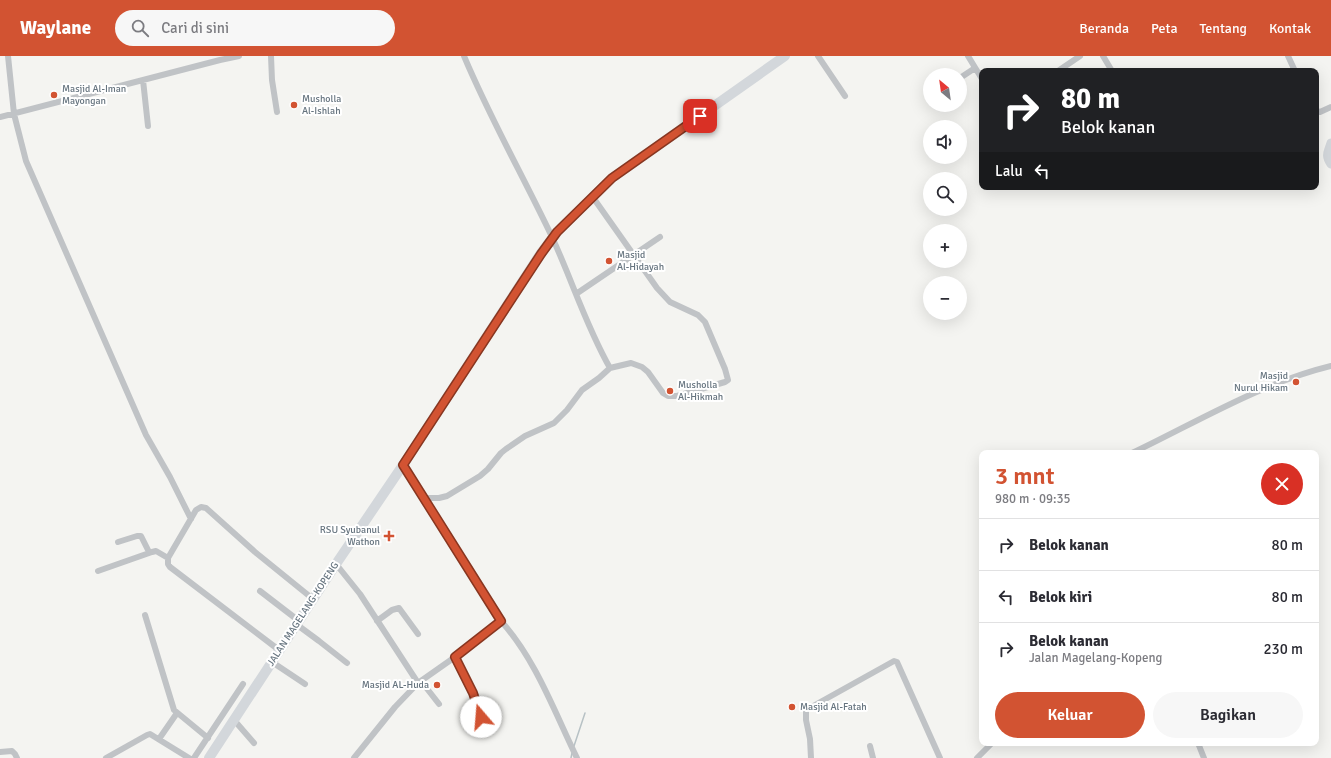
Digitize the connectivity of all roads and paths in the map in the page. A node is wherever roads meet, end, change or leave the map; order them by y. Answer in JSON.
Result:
{"nodes":[{"id":1,"x":8,"y":56,"type":"edge"},
{"id":2,"x":239,"y":56,"type":"edge"},
{"id":3,"x":271,"y":56,"type":"edge"},
{"id":4,"x":464,"y":56,"type":"edge"},
{"id":5,"x":785,"y":56,"type":"edge"},
{"id":6,"x":818,"y":56,"type":"edge"},
{"id":7,"x":968,"y":56,"type":"edge"},
{"id":8,"x":1080,"y":56,"type":"edge"},
{"id":9,"x":1103,"y":56,"type":"edge"},
{"id":10,"x":1288,"y":56,"type":"edge"},
{"id":11,"x":975,"y":68,"type":"junction"},
{"id":12,"x":1062,"y":68,"type":"edge"},
{"id":13,"x":1110,"y":68,"type":"edge"},
{"id":14,"x":1294,"y":68,"type":"edge"},
{"id":15,"x":967,"y":73,"type":"edge"},
{"id":16,"x":979,"y":74,"type":"edge"},
{"id":17,"x":143,"y":80,"type":"junction"},
{"id":18,"x":846,"y":96,"type":"dead end"},
{"id":19,"x":1331,"y":107,"type":"edge"},
{"id":20,"x":277,"y":112,"type":"dead end"},
{"id":21,"x":1319,"y":112,"type":"edge"},
{"id":22,"x":14,"y":114,"type":"junction"},
{"id":23,"x":0,"y":117,"type":"edge"},
{"id":24,"x":148,"y":126,"type":"dead end"},
{"id":25,"x":1331,"y":143,"type":"edge"},
{"id":26,"x":1331,"y":164,"type":"edge"},
{"id":27,"x":592,"y":196,"type":"junction"},
{"id":28,"x":660,"y":237,"type":"dead end"},
{"id":29,"x":552,"y":238,"type":"junction"},
{"id":30,"x":634,"y":255,"type":"junction"},
{"id":31,"x":576,"y":294,"type":"junction"},
{"id":32,"x":1331,"y":366,"type":"edge"},
{"id":33,"x":610,"y":368,"type":"junction"},
{"id":34,"x":1138,"y":450,"type":"edge"},
{"id":35,"x":403,"y":465,"type":"junction"},
{"id":36,"x":424,"y":498,"type":"junction"},
{"id":37,"x":191,"y":519,"type":"junction"},
{"id":38,"x":118,"y":542,"type":"dead end"},
{"id":39,"x":150,"y":552,"type":"junction"},
{"id":40,"x":168,"y":558,"type":"junction"},
{"id":41,"x":336,"y":564,"type":"junction"},
{"id":42,"x":98,"y":571,"type":"dead end"},
{"id":43,"x":260,"y":591,"type":"dead end"},
{"id":44,"x":313,"y":599,"type":"junction"},
{"id":45,"x":145,"y":615,"type":"dead end"},
{"id":46,"x":377,"y":621,"type":"junction"},
{"id":47,"x":501,"y":621,"type":"junction"},
{"id":48,"x":297,"y":622,"type":"junction"},
{"id":49,"x":418,"y":634,"type":"dead end"},
{"id":50,"x":279,"y":650,"type":"junction"},
{"id":51,"x":455,"y":657,"type":"junction"},
{"id":52,"x":272,"y":662,"type":"junction"},
{"id":53,"x":347,"y":663,"type":"dead end"},
{"id":54,"x":420,"y":682,"type":"junction"},
{"id":55,"x":243,"y":684,"type":"dead end"},
{"id":56,"x":305,"y":684,"type":"dead end"},
{"id":57,"x":439,"y":704,"type":"dead end"},
{"id":58,"x":177,"y":713,"type":"junction"},
{"id":59,"x":234,"y":720,"type":"junction"},
{"id":60,"x":484,"y":727,"type":"dead end"},
{"id":61,"x":208,"y":738,"type":"junction"},
{"id":62,"x":159,"y":739,"type":"junction"},
{"id":63,"x":254,"y":743,"type":"dead end"},
{"id":64,"x":870,"y":746,"type":"dead end"},
{"id":65,"x":989,"y":746,"type":"edge"},
{"id":66,"x":1199,"y":746,"type":"edge"},
{"id":67,"x":0,"y":752,"type":"edge"},
{"id":68,"x":17,"y":758,"type":"edge"},
{"id":69,"x":106,"y":758,"type":"edge"},
{"id":70,"x":189,"y":758,"type":"edge"},
{"id":71,"x":194,"y":758,"type":"edge"},
{"id":72,"x":209,"y":758,"type":"edge"},
{"id":73,"x":354,"y":758,"type":"edge"},
{"id":74,"x":577,"y":758,"type":"edge"},
{"id":75,"x":811,"y":758,"type":"edge"},
{"id":76,"x":873,"y":758,"type":"edge"},
{"id":77,"x":940,"y":758,"type":"edge"},
{"id":78,"x":977,"y":758,"type":"edge"},
{"id":79,"x":1204,"y":758,"type":"edge"}],
"edges":[{"from":1,"to":22,"type":"street"},
{"from":2,"to":17,"type":"street"},
{"from":3,"to":20,"type":"street"},
{"from":4,"to":29,"type":"street"},
{"from":5,"to":27,"type":"main road","name":"JALAN MAGELANG-KOPENG"},
{"from":6,"to":18,"type":"street"},
{"from":7,"to":11,"type":"street"},
{"from":8,"to":12,"type":"street"},
{"from":9,"to":13,"type":"street"},
{"from":10,"to":14,"type":"street"},
{"from":11,"to":15,"type":"street"},
{"from":11,"to":16,"type":"street"},
{"from":17,"to":22,"type":"street"},
{"from":17,"to":24,"type":"street"},
{"from":19,"to":21,"type":"street"},
{"from":22,"to":23,"type":"street"},
{"from":22,"to":37,"type":"street"},
{"from":25,"to":26,"type":"street"},
{"from":27,"to":29,"type":"main road","name":"JALAN MAGELANG-KOPENG"},
{"from":27,"to":30,"type":"street"},
{"from":28,"to":30,"type":"street"},
{"from":29,"to":31,"type":"street"},
{"from":29,"to":35,"type":"main road","name":"JALAN MAGELANG-KOPENG"},
{"from":30,"to":31,"type":"street"},
{"from":30,"to":33,"type":"street"},
{"from":31,"to":33,"type":"street"},
{"from":32,"to":34,"type":"street"},
{"from":33,"to":36,"type":"street"},
{"from":35,"to":36,"type":"street"},
{"from":35,"to":41,"type":"main road","name":"JALAN MAGELANG-KOPENG"},
{"from":36,"to":47,"type":"street"},
{"from":37,"to":40,"type":"street"},
{"from":37,"to":44,"type":"street"},
{"from":38,"to":39,"type":"street"},
{"from":39,"to":40,"type":"street"},
{"from":39,"to":42,"type":"street"},
{"from":40,"to":50,"type":"street"},
{"from":41,"to":44,"type":"main road","name":"JALAN MAGELANG-KOPENG"},
{"from":41,"to":46,"type":"street"},
{"from":43,"to":48,"type":"street"},
{"from":44,"to":48,"type":"main road","name":"JALAN MAGELANG-KOPENG"},
{"from":45,"to":58,"type":"street"},
{"from":46,"to":49,"type":"street"},
{"from":46,"to":54,"type":"street"},
{"from":47,"to":51,"type":"street"},
{"from":47,"to":74,"type":"street"},
{"from":48,"to":50,"type":"main road","name":"JALAN MAGELANG-KOPENG"},
{"from":48,"to":53,"type":"street"},
{"from":50,"to":52,"type":"main road","name":"JALAN MAGELANG-KOPENG"},
{"from":51,"to":54,"type":"street"},
{"from":51,"to":60,"type":"street"},
{"from":52,"to":56,"type":"street"},
{"from":52,"to":59,"type":"main road","name":"JALAN MAGELANG-KOPENG"},
{"from":54,"to":57,"type":"street"},
{"from":54,"to":73,"type":"street"},
{"from":55,"to":61,"type":"street"},
{"from":58,"to":61,"type":"street"},
{"from":58,"to":62,"type":"street"},
{"from":59,"to":63,"type":"street"},
{"from":59,"to":72,"type":"main road","name":"JALAN MAGELANG-KOPENG"},
{"from":61,"to":71,"type":"street"},
{"from":62,"to":69,"type":"street"},
{"from":62,"to":70,"type":"street"},
{"from":64,"to":76,"type":"street"},
{"from":65,"to":78,"type":"street"},
{"from":66,"to":79,"type":"street"},
{"from":67,"to":68,"type":"street"},
{"from":75,"to":77,"type":"street"}]}
